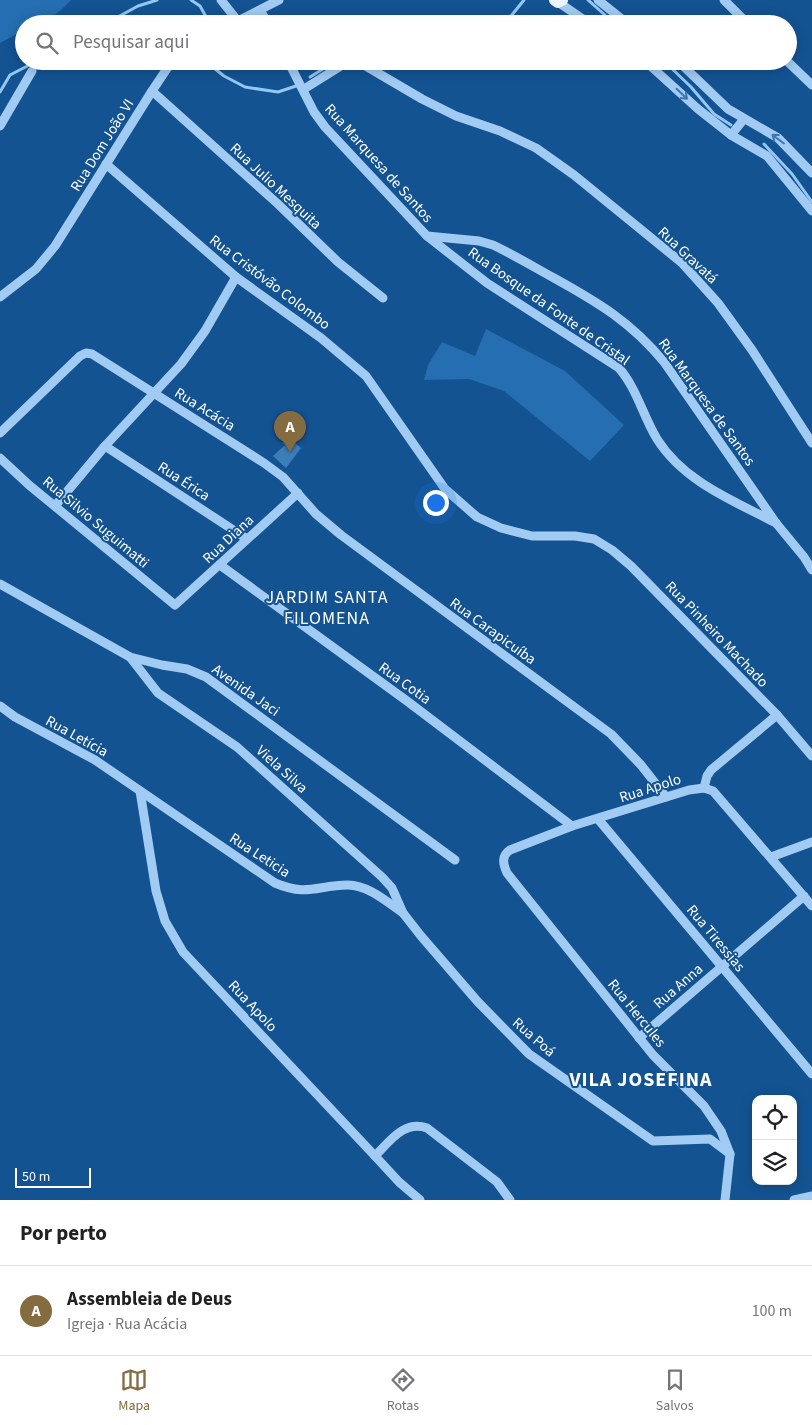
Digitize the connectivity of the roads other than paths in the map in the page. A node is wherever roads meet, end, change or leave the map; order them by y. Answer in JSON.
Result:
{"nodes":[{"id":1,"x":221,"y":0,"type":"edge"},
{"id":2,"x":279,"y":0,"type":"edge"},
{"id":3,"x":598,"y":0,"type":"edge"},
{"id":4,"x":724,"y":0,"type":"edge"},
{"id":5,"x":558,"y":1,"type":"edge"},
{"id":6,"x":260,"y":10,"type":"junction"},
{"id":7,"x":231,"y":15,"type":"edge"},
{"id":8,"x":250,"y":15,"type":"edge"},
{"id":9,"x":263,"y":15,"type":"edge"},
{"id":10,"x":577,"y":15,"type":"edge"},
{"id":11,"x":617,"y":15,"type":"edge"},
{"id":12,"x":739,"y":15,"type":"edge"},
{"id":13,"x":166,"y":70,"type":"edge"},
{"id":14,"x":293,"y":70,"type":"edge"},
{"id":15,"x":334,"y":70,"type":"edge"},
{"id":16,"x":373,"y":70,"type":"edge"},
{"id":17,"x":655,"y":70,"type":"edge"},
{"id":18,"x":688,"y":70,"type":"edge"},
{"id":19,"x":796,"y":70,"type":"edge"},
{"id":20,"x":32,"y":71,"type":"dead end"},
{"id":21,"x":812,"y":85,"type":"edge"},
{"id":22,"x":304,"y":89,"type":"junction"},
{"id":23,"x":152,"y":91,"type":"junction"},
{"id":24,"x":743,"y":120,"type":"junction"},
{"id":25,"x":0,"y":126,"type":"edge"},
{"id":26,"x":732,"y":134,"type":"junction"},
{"id":27,"x":106,"y":164,"type":"junction"},
{"id":28,"x":812,"y":173,"type":"edge"},
{"id":29,"x":812,"y":211,"type":"edge"},
{"id":30,"x":427,"y":236,"type":"junction"},
{"id":31,"x":236,"y":277,"type":"junction"},
{"id":32,"x":0,"y":297,"type":"edge"},
{"id":33,"x":383,"y":298,"type":"dead end"},
{"id":34,"x":153,"y":394,"type":"junction"},
{"id":35,"x":0,"y":433,"type":"edge"},
{"id":36,"x":812,"y":442,"type":"edge"},
{"id":37,"x":105,"y":446,"type":"junction"},
{"id":38,"x":0,"y":458,"type":"edge"},
{"id":39,"x":298,"y":493,"type":"junction"},
{"id":40,"x":55,"y":506,"type":"junction"},
{"id":41,"x":776,"y":523,"type":"junction"},
{"id":42,"x":247,"y":539,"type":"junction"},
{"id":43,"x":594,"y":539,"type":"joint"},
{"id":44,"x":220,"y":565,"type":"junction"},
{"id":45,"x":812,"y":570,"type":"edge"},
{"id":46,"x":0,"y":584,"type":"edge"},
{"id":47,"x":176,"y":605,"type":"joint"},
{"id":48,"x":130,"y":657,"type":"junction"},
{"id":49,"x":0,"y":706,"type":"edge"},
{"id":50,"x":777,"y":715,"type":"junction"},
{"id":51,"x":812,"y":756,"type":"edge"},
{"id":52,"x":704,"y":788,"type":"junction"},
{"id":53,"x":140,"y":791,"type":"junction"},
{"id":54,"x":666,"y":797,"type":"junction"},
{"id":55,"x":598,"y":819,"type":"junction"},
{"id":56,"x":572,"y":826,"type":"junction"},
{"id":57,"x":812,"y":842,"type":"edge"},
{"id":58,"x":510,"y":850,"type":"joint"},
{"id":59,"x":771,"y":857,"type":"junction"},
{"id":60,"x":455,"y":860,"type":"dead end"},
{"id":61,"x":804,"y":896,"type":"junction"},
{"id":62,"x":812,"y":906,"type":"edge"},
{"id":63,"x":403,"y":913,"type":"junction"},
{"id":64,"x":722,"y":966,"type":"junction"},
{"id":65,"x":639,"y":1038,"type":"junction"},
{"id":66,"x":812,"y":1074,"type":"edge"},
{"id":67,"x":730,"y":1154,"type":"junction"},
{"id":68,"x":375,"y":1156,"type":"junction"},
{"id":69,"x":812,"y":1196,"type":"edge"},
{"id":70,"x":420,"y":1200,"type":"edge"},
{"id":71,"x":510,"y":1200,"type":"edge"},
{"id":72,"x":726,"y":1200,"type":"edge"},
{"id":73,"x":794,"y":1200,"type":"edge"}],
"edges":[{"from":1,"to":7,"type":"street"},
{"from":2,"to":6,"type":"street"},
{"from":3,"to":11,"type":"street"},
{"from":4,"to":12,"type":"street"},
{"from":5,"to":10,"type":"street"},
{"from":6,"to":8,"type":"street"},
{"from":6,"to":9,"type":"street"},
{"from":13,"to":23,"type":"street","name":"Rua Dom João VI"},
{"from":14,"to":22,"type":"street","name":"Rua Marquesa de Santos"},
{"from":15,"to":22,"type":"street"},
{"from":16,"to":36,"type":"street","name":"Rua Gravatá"},
{"from":17,"to":26,"type":"street","one_way":true},
{"from":18,"to":24,"type":"street"},
{"from":19,"to":21,"type":"street"},
{"from":20,"to":25,"type":"street"},
{"from":22,"to":30,"type":"street","name":"Rua Marquesa de Santos"},
{"from":23,"to":27,"type":"street","name":"Rua Dom João VI"},
{"from":23,"to":33,"type":"street","name":"Rua Julio Mesquita"},
{"from":24,"to":26,"type":"street"},
{"from":28,"to":24,"type":"street","one_way":true},
{"from":26,"to":29,"type":"street"},
{"from":27,"to":31,"type":"street","name":"Rua Cristóvão Colombo"},
{"from":27,"to":32,"type":"street","name":"Rua Dom João VI"},
{"from":30,"to":41,"type":"street","name":"Rua Bosque da Fonte de Cristal"},
{"from":30,"to":41,"type":"street","name":"Rua Marquesa de Santos"},
{"from":31,"to":34,"type":"street"},
{"from":31,"to":43,"type":"street","name":"Rua Cristóvão Colombo"},
{"from":34,"to":35,"type":"street","name":"Rua Acácia"},
{"from":34,"to":37,"type":"street"},
{"from":34,"to":39,"type":"street","name":"Rua Acácia"},
{"from":37,"to":40,"type":"street"},
{"from":37,"to":42,"type":"street","name":"Rua Érica"},
{"from":38,"to":40,"type":"street","name":"Rua Silvio Suguimatti"},
{"from":39,"to":42,"type":"street","name":"Rua Diana"},
{"from":39,"to":54,"type":"street","name":"Rua Carapicuíba"},
{"from":40,"to":47,"type":"street","name":"Rua Silvio Suguimatti"},
{"from":41,"to":45,"type":"street","name":"Rua Marquesa de Santos"},
{"from":42,"to":44,"type":"street","name":"Rua Diana"},
{"from":43,"to":50,"type":"street","name":"Rua Pinheiro Machado"},
{"from":44,"to":47,"type":"street","name":"Rua Diana"},
{"from":44,"to":56,"type":"street","name":"Rua Cotia"},
{"from":46,"to":48,"type":"street","name":"Avenida Jaci"},
{"from":48,"to":60,"type":"street","name":"Avenida Jaci"},
{"from":48,"to":63,"type":"street","name":"Viela Silva"},
{"from":49,"to":53,"type":"street","name":"Rua Letícia"},
{"from":50,"to":51,"type":"street","name":"Rua Pinheiro Machado"},
{"from":50,"to":52,"type":"street"},
{"from":52,"to":54,"type":"street","name":"Rua Apolo"},
{"from":52,"to":59,"type":"street","name":"Rua Apolo"},
{"from":53,"to":63,"type":"street","name":"Rua Leticia"},
{"from":53,"to":68,"type":"street","name":"Rua Apolo"},
{"from":54,"to":55,"type":"street","name":"Rua Apolo"},
{"from":55,"to":56,"type":"street","name":"Rua Apolo"},
{"from":55,"to":64,"type":"street","name":"Rua Tiressias"},
{"from":56,"to":58,"type":"street","name":"Rua Apolo"},
{"from":57,"to":59,"type":"street"},
{"from":58,"to":65,"type":"street","name":"Rua Hercules"},
{"from":59,"to":61,"type":"street","name":"Rua Apolo"},
{"from":61,"to":62,"type":"street","name":"Rua Apolo"},
{"from":61,"to":64,"type":"street","name":"Rua Anna"},
{"from":63,"to":67,"type":"street","name":"Rua Poá"},
{"from":64,"to":65,"type":"street","name":"Rua Anna"},
{"from":64,"to":66,"type":"street","name":"Rua Tiressias"},
{"from":65,"to":67,"type":"street","name":"Rua Hercules"},
{"from":67,"to":72,"type":"street","name":"Rua Hercules"},
{"from":68,"to":70,"type":"street","name":"Rua Apolo"},
{"from":68,"to":71,"type":"street"},
{"from":69,"to":73,"type":"street"}]}
